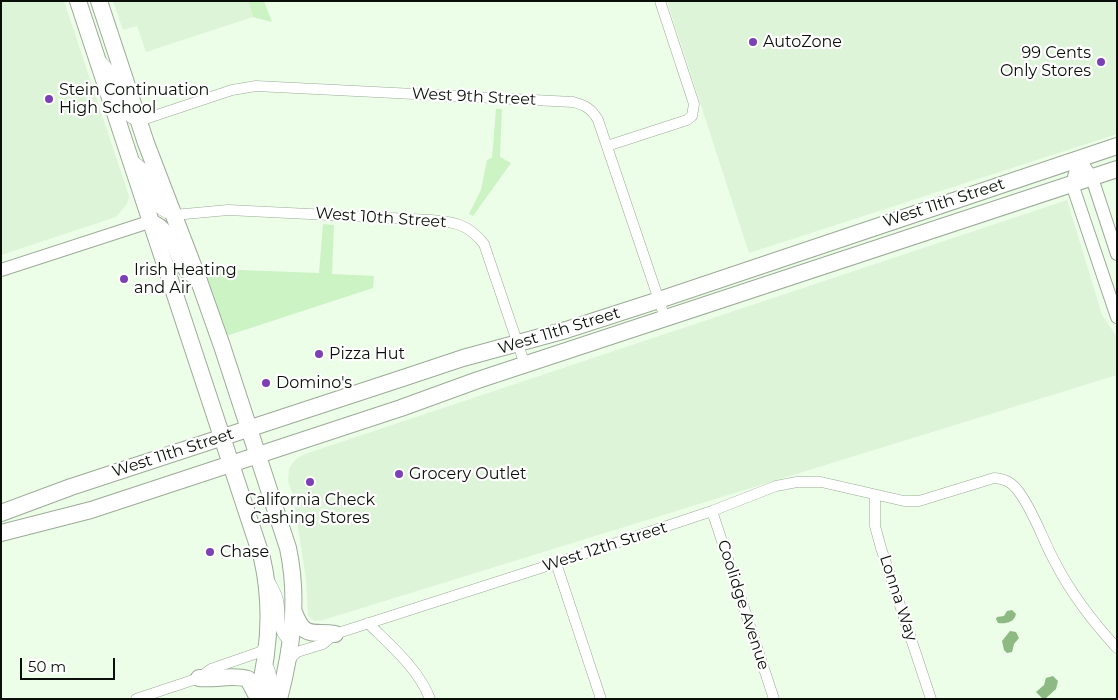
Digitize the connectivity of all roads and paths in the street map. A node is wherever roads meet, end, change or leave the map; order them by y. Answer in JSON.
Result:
{"nodes":[{"id":1,"x":78,"y":1,"type":"edge"},
{"id":2,"x":99,"y":1,"type":"edge"},
{"id":3,"x":660,"y":1,"type":"edge"},
{"id":4,"x":97,"y":56,"type":"junction"},
{"id":5,"x":139,"y":122,"type":"junction"},
{"id":6,"x":607,"y":146,"type":"junction"},
{"id":7,"x":1117,"y":146,"type":"edge"},
{"id":8,"x":131,"y":158,"type":"junction"},
{"id":9,"x":1078,"y":159,"type":"junction"},
{"id":10,"x":1117,"y":169,"type":"edge"},
{"id":11,"x":1092,"y":178,"type":"junction"},
{"id":12,"x":1072,"y":184,"type":"junction"},
{"id":13,"x":174,"y":215,"type":"junction"},
{"id":14,"x":152,"y":221,"type":"junction"},
{"id":15,"x":1117,"y":254,"type":"edge"},
{"id":16,"x":1,"y":270,"type":"edge"},
{"id":17,"x":199,"y":281,"type":"junction"},
{"id":18,"x":659,"y":300,"type":"junction"},
{"id":19,"x":1117,"y":317,"type":"edge"},
{"id":20,"x":665,"y":318,"type":"junction"},
{"id":21,"x":518,"y":344,"type":"junction"},
{"id":22,"x":525,"y":364,"type":"junction"},
{"id":23,"x":249,"y":428,"type":"junction"},
{"id":24,"x":222,"y":437,"type":"junction"},
{"id":25,"x":258,"y":455,"type":"junction"},
{"id":26,"x":231,"y":464,"type":"junction"},
{"id":27,"x":875,"y":495,"type":"junction"},
{"id":28,"x":712,"y":511,"type":"junction"},
{"id":29,"x":1,"y":513,"type":"edge"},
{"id":30,"x":1,"y":533,"type":"edge"},
{"id":31,"x":556,"y":563,"type":"junction"},
{"id":32,"x":264,"y":570,"type":"junction"},
{"id":33,"x":294,"y":612,"type":"junction"},
{"id":34,"x":368,"y":623,"type":"junction"},
{"id":35,"x":335,"y":634,"type":"junction"},
{"id":36,"x":298,"y":646,"type":"junction"},
{"id":37,"x":1117,"y":648,"type":"edge"},
{"id":38,"x":259,"y":659,"type":"junction"},
{"id":39,"x":199,"y":678,"type":"junction"},
{"id":40,"x":261,"y":698,"type":"edge"},
{"id":41,"x":136,"y":699,"type":"edge"},
{"id":42,"x":279,"y":699,"type":"edge"},
{"id":43,"x":430,"y":699,"type":"edge"},
{"id":44,"x":601,"y":699,"type":"edge"},
{"id":45,"x":774,"y":699,"type":"edge"},
{"id":46,"x":931,"y":699,"type":"edge"}],
"edges":[{"from":1,"to":4,"type":"main road"},
{"from":2,"to":5,"type":"main road"},
{"from":3,"to":6,"type":"street"},
{"from":4,"to":5,"type":"street"},
{"from":4,"to":8,"type":"main road"},
{"from":5,"to":6,"type":"street","name":"West 9th Street"},
{"from":5,"to":13,"type":"main road"},
{"from":6,"to":18,"type":"street","name":"West 9th Street"},
{"from":7,"to":9,"type":"main road","name":"West 11th Street"},
{"from":8,"to":13,"type":"street"},
{"from":8,"to":14,"type":"main road"},
{"from":9,"to":11,"type":"street"},
{"from":9,"to":12,"type":"street"},
{"from":9,"to":18,"type":"main road","name":"West 11th Street"},
{"from":10,"to":11,"type":"main road","name":"West 11th Street"},
{"from":11,"to":12,"type":"main road","name":"West 11th Street"},
{"from":11,"to":15,"type":"street"},
{"from":12,"to":19,"type":"street"},
{"from":12,"to":20,"type":"main road","name":"West 11th Street"},
{"from":13,"to":17,"type":"main road"},
{"from":13,"to":21,"type":"street","name":"West 10th Street"},
{"from":14,"to":16,"type":"street"},
{"from":14,"to":17,"type":"street"},
{"from":14,"to":24,"type":"main road"},
{"from":17,"to":23,"type":"main road"},
{"from":18,"to":20,"type":"street","name":"West 9th Street"},
{"from":18,"to":21,"type":"main road","name":"West 11th Street"},
{"from":20,"to":22,"type":"main road","name":"West 11th Street"},
{"from":21,"to":22,"type":"street","name":"West 10th Street"},
{"from":21,"to":23,"type":"main road","name":"West 11th Street"},
{"from":22,"to":25,"type":"main road","name":"West 11th Street"},
{"from":23,"to":24,"type":"main road","name":"West 11th Street"},
{"from":23,"to":25,"type":"main road"},
{"from":24,"to":26,"type":"main road"},
{"from":24,"to":29,"type":"main road","name":"West 11th Street"},
{"from":25,"to":26,"type":"main road","name":"West 11th Street"},
{"from":25,"to":33,"type":"main road"},
{"from":26,"to":30,"type":"main road","name":"West 11th Street"},
{"from":26,"to":32,"type":"main road"},
{"from":27,"to":28,"type":"street","name":"West 12th Street"},
{"from":27,"to":37,"type":"street","name":"West 12th Street"},
{"from":27,"to":46,"type":"street","name":"Lonna Way"},
{"from":28,"to":31,"type":"street","name":"West 12th Street"},
{"from":28,"to":45,"type":"street","name":"Coolidge Avenue"},
{"from":31,"to":34,"type":"street","name":"West 12th Street"},
{"from":31,"to":44,"type":"street"},
{"from":32,"to":36,"type":"street"},
{"from":32,"to":38,"type":"main road"},
{"from":33,"to":35,"type":"main road"},
{"from":33,"to":36,"type":"main road"},
{"from":34,"to":35,"type":"street","name":"West 12th Street"},
{"from":34,"to":43,"type":"street"},
{"from":35,"to":36,"type":"street","name":"West 12th Street"},
{"from":36,"to":42,"type":"main road"},
{"from":38,"to":39,"type":"street"},
{"from":38,"to":40,"type":"main road"},
{"from":39,"to":40,"type":"main road"},
{"from":39,"to":41,"type":"street"}]}
